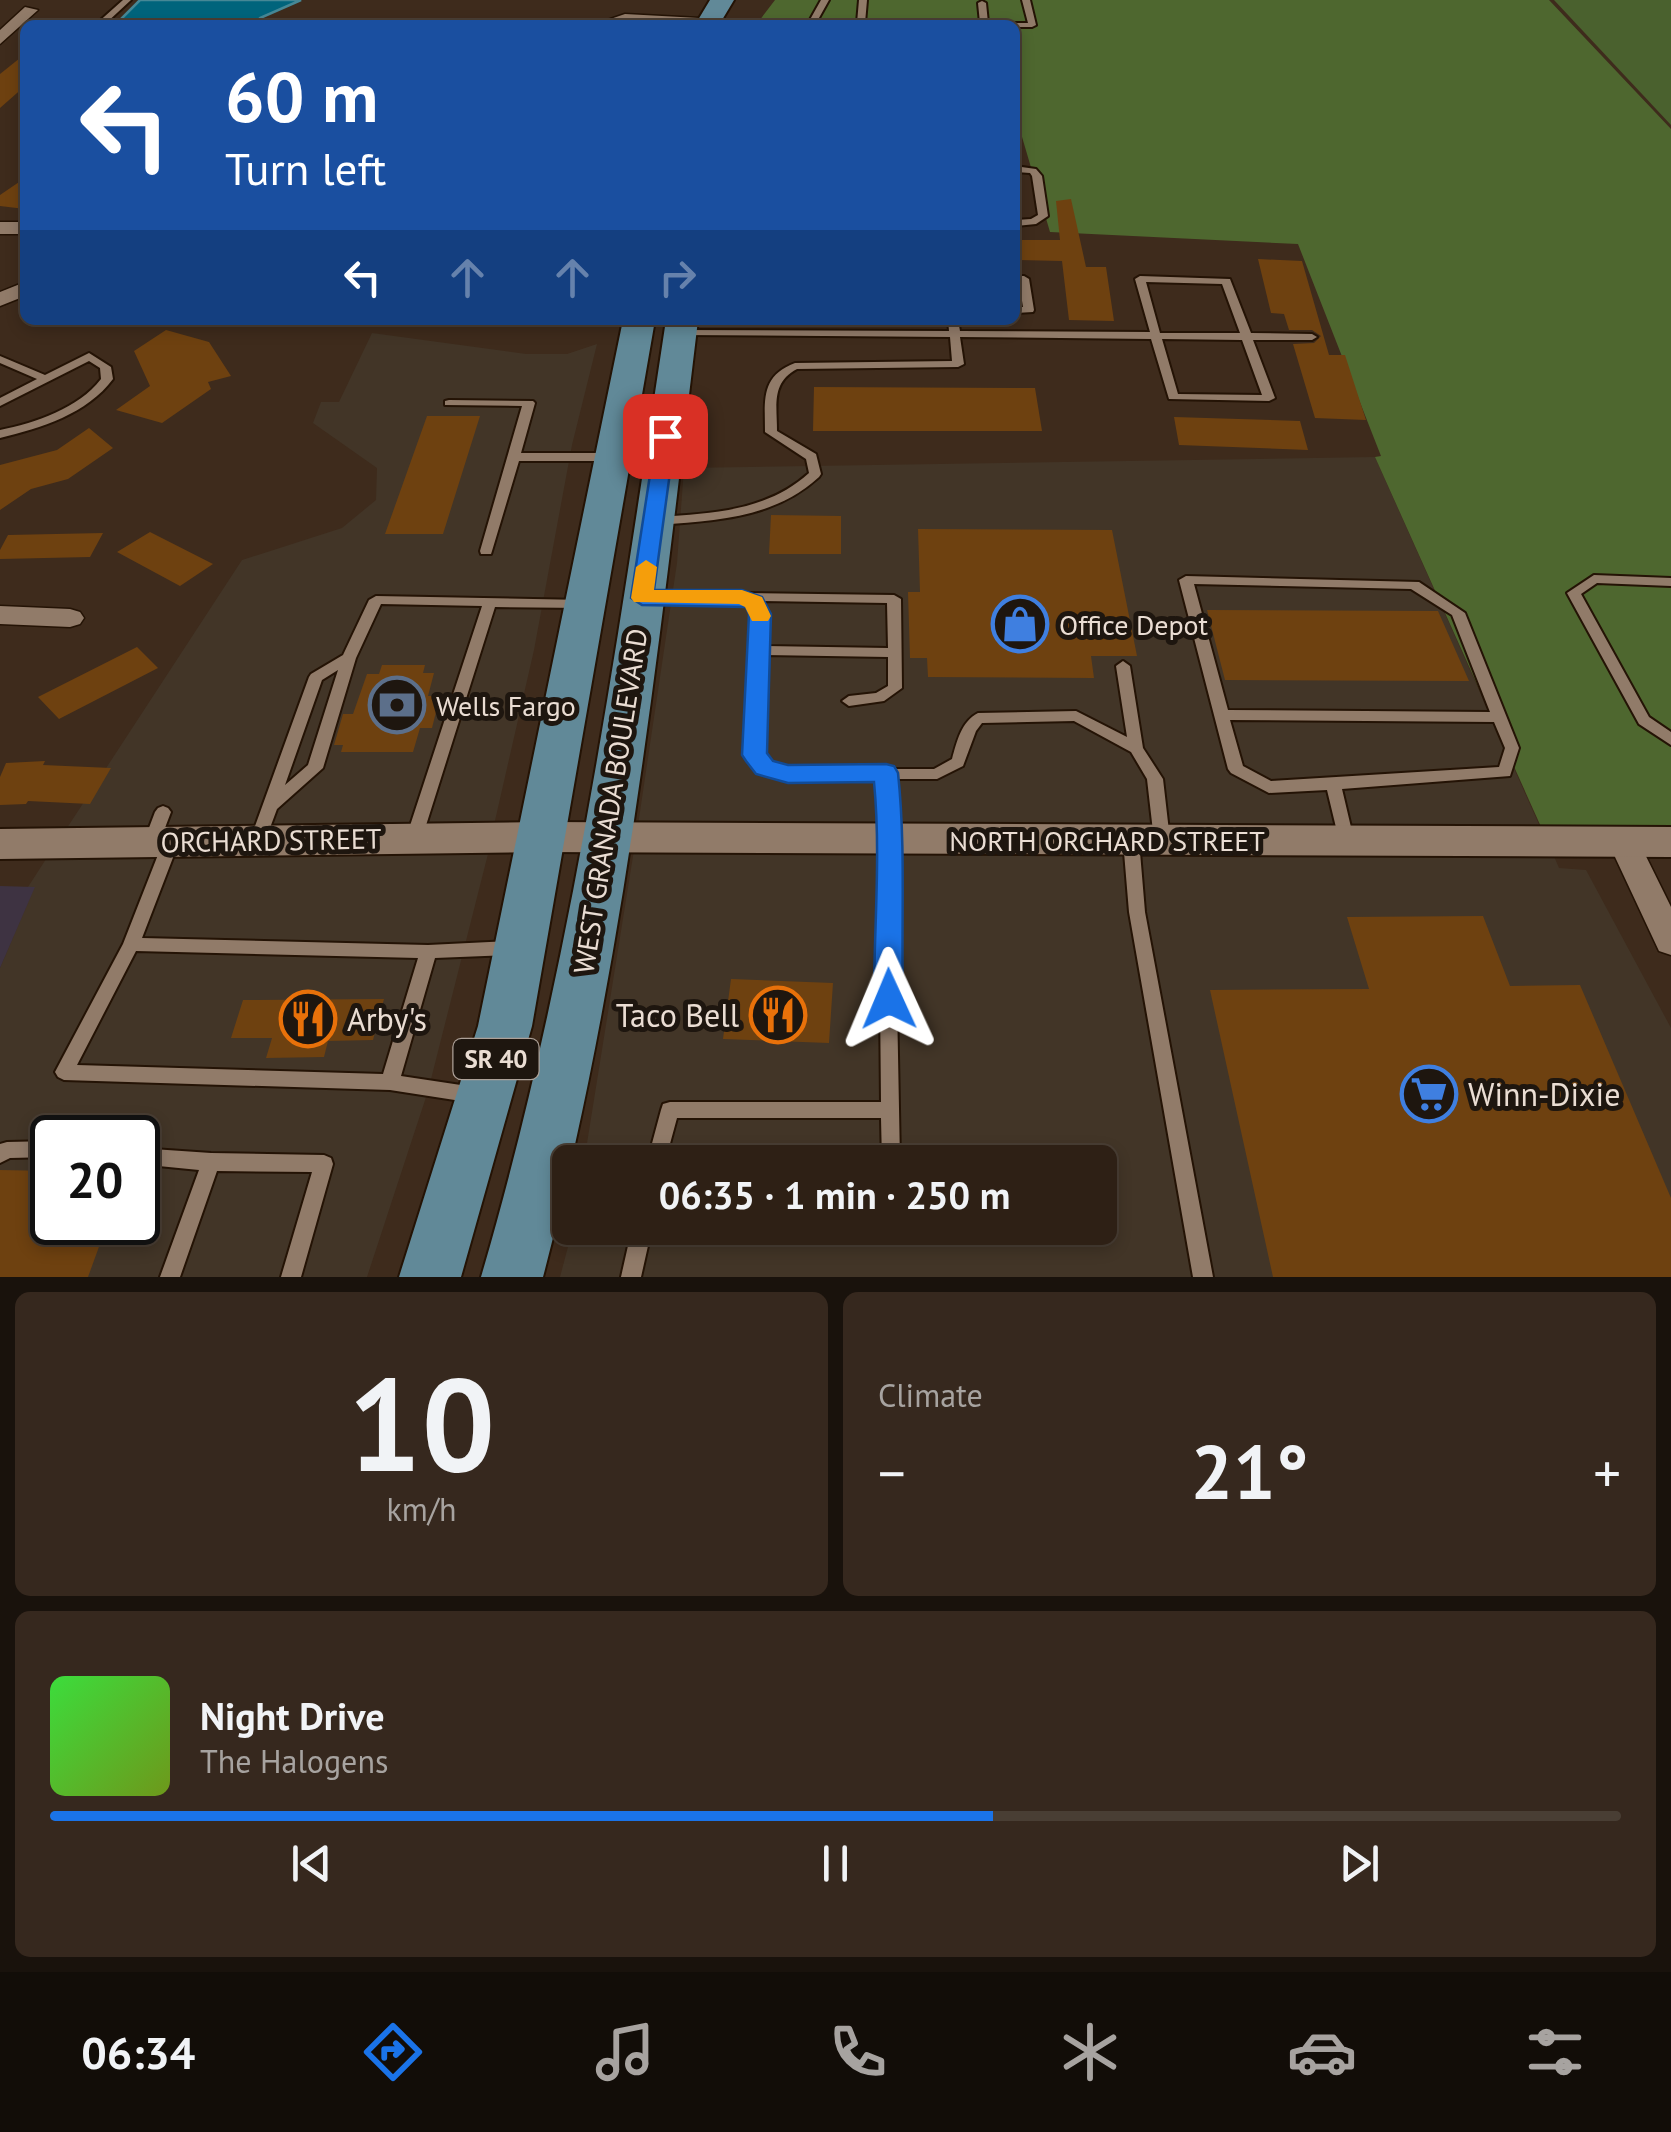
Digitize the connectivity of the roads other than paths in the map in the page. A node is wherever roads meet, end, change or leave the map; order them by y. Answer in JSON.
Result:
{"nodes":[{"id":1,"x":127,"y":0,"type":"edge"},
{"id":2,"x":1026,"y":0,"type":"edge"},
{"id":3,"x":982,"y":3,"type":"dead end"},
{"id":4,"x":30,"y":10,"type":"dead end"},
{"id":5,"x":105,"y":20,"type":"edge"},
{"id":6,"x":621,"y":20,"type":"edge"},
{"id":7,"x":685,"y":20,"type":"edge"},
{"id":8,"x":984,"y":20,"type":"edge"},
{"id":9,"x":1020,"y":24,"type":"edge"},
{"id":10,"x":0,"y":39,"type":"edge"},
{"id":11,"x":1020,"y":170,"type":"edge"},
{"id":12,"x":1020,"y":222,"type":"edge"},
{"id":13,"x":1020,"y":279,"type":"edge"},
{"id":14,"x":1020,"y":310,"type":"edge"},
{"id":15,"x":954,"y":325,"type":"edge"},
{"id":16,"x":681,"y":326,"type":"edge"},
{"id":17,"x":638,"y":327,"type":"edge"},
{"id":18,"x":956,"y":335,"type":"junction"},
{"id":19,"x":1156,"y":336,"type":"junction"},
{"id":20,"x":1247,"y":336,"type":"junction"},
{"id":21,"x":1312,"y":337,"type":"dead end"},
{"id":22,"x":0,"y":360,"type":"edge"},
{"id":23,"x":44,"y":378,"type":"junction"},
{"id":24,"x":0,"y":403,"type":"edge"},
{"id":25,"x":449,"y":403,"type":"dead end"},
{"id":26,"x":0,"y":434,"type":"edge"},
{"id":27,"x":514,"y":456,"type":"junction"},
{"id":28,"x":614,"y":456,"type":"junction"},
{"id":29,"x":653,"y":522,"type":"junction"},
{"id":30,"x":486,"y":551,"type":"dead end"},
{"id":31,"x":1671,"y":582,"type":"edge"},
{"id":32,"x":742,"y":597,"type":"junction"},
{"id":33,"x":642,"y":598,"type":"junction"},
{"id":34,"x":490,"y":601,"type":"junction"},
{"id":35,"x":586,"y":604,"type":"junction"},
{"id":36,"x":0,"y":614,"type":"edge"},
{"id":37,"x":70,"y":618,"type":"dead end"},
{"id":38,"x":758,"y":650,"type":"junction"},
{"id":39,"x":895,"y":653,"type":"junction"},
{"id":40,"x":350,"y":658,"type":"junction"},
{"id":41,"x":1123,"y":666,"type":"dead end"},
{"id":42,"x":849,"y":701,"type":"dead end"},
{"id":43,"x":1222,"y":715,"type":"junction"},
{"id":44,"x":1499,"y":717,"type":"junction"},
{"id":45,"x":1671,"y":740,"type":"edge"},
{"id":46,"x":1136,"y":748,"type":"junction"},
{"id":47,"x":886,"y":773,"type":"junction"},
{"id":48,"x":1333,"y":784,"type":"junction"},
{"id":49,"x":263,"y":825,"type":"junction"},
{"id":50,"x":162,"y":832,"type":"junction"},
{"id":51,"x":543,"y":837,"type":"junction"},
{"id":52,"x":608,"y":837,"type":"junction"},
{"id":53,"x":414,"y":839,"type":"junction"},
{"id":54,"x":892,"y":839,"type":"junction"},
{"id":55,"x":1146,"y":840,"type":"junction"},
{"id":56,"x":1346,"y":840,"type":"junction"},
{"id":57,"x":1624,"y":842,"type":"junction"},
{"id":58,"x":1671,"y":842,"type":"edge"},
{"id":59,"x":0,"y":844,"type":"edge"},
{"id":60,"x":1671,"y":942,"type":"edge"},
{"id":61,"x":130,"y":944,"type":"junction"},
{"id":62,"x":521,"y":947,"type":"junction"},
{"id":63,"x":428,"y":952,"type":"junction"},
{"id":64,"x":390,"y":1082,"type":"junction"},
{"id":65,"x":486,"y":1097,"type":"junction"},
{"id":66,"x":890,"y":1110,"type":"junction"},
{"id":67,"x":661,"y":1145,"type":"edge"},
{"id":68,"x":891,"y":1145,"type":"edge"},
{"id":69,"x":30,"y":1149,"type":"edge"},
{"id":70,"x":0,"y":1155,"type":"edge"},
{"id":71,"x":160,"y":1158,"type":"edge"},
{"id":72,"x":210,"y":1162,"type":"junction"},
{"id":73,"x":638,"y":1245,"type":"edge"},
{"id":74,"x":170,"y":1277,"type":"edge"},
{"id":75,"x":291,"y":1277,"type":"edge"},
{"id":76,"x":430,"y":1277,"type":"edge"},
{"id":77,"x":512,"y":1277,"type":"edge"},
{"id":78,"x":631,"y":1277,"type":"edge"},
{"id":79,"x":1202,"y":1277,"type":"edge"}],
"edges":[{"from":1,"to":5,"type":"lane"},
{"from":2,"to":9,"type":"lane"},
{"from":3,"to":8,"type":"lane"},
{"from":4,"to":10,"type":"street"},
{"from":6,"to":7,"type":"street"},
{"from":11,"to":12,"type":"lane"},
{"from":13,"to":14,"type":"lane"},
{"from":15,"to":18,"type":"lane"},
{"from":16,"to":17,"type":"street"},
{"from":16,"to":18,"type":"lane"},
{"from":16,"to":29,"type":"main road","name":"WEST GRANADA BOULEVARD","number":"SR 40"},
{"from":17,"to":28,"type":"main road","name":"WEST GRANADA BOULEVARD","number":"SR 40"},
{"from":18,"to":19,"type":"lane"},
{"from":18,"to":29,"type":"lane"},
{"from":19,"to":20,"type":"lane"},
{"from":19,"to":20,"type":"lane"},
{"from":19,"to":20,"type":"lane"},
{"from":20,"to":21,"type":"lane"},
{"from":22,"to":23,"type":"lane"},
{"from":23,"to":24,"type":"lane"},
{"from":23,"to":26,"type":"lane"},
{"from":25,"to":27,"type":"lane"},
{"from":27,"to":28,"type":"lane"},
{"from":27,"to":30,"type":"lane"},
{"from":28,"to":35,"type":"main road","name":"WEST GRANADA BOULEVARD","number":"SR 40"},
{"from":29,"to":33,"type":"main road","name":"WEST GRANADA BOULEVARD","number":"SR 40"},
{"from":31,"to":45,"type":"lane"},
{"from":32,"to":33,"type":"lane"},
{"from":32,"to":38,"type":"lane"},
{"from":32,"to":39,"type":"lane"},
{"from":33,"to":52,"type":"main road","name":"WEST GRANADA BOULEVARD","number":"SR 40"},
{"from":34,"to":35,"type":"lane"},
{"from":34,"to":40,"type":"lane"},
{"from":34,"to":53,"type":"lane"},
{"from":35,"to":51,"type":"main road","name":"WEST GRANADA BOULEVARD","number":"SR 40"},
{"from":36,"to":37,"type":"street"},
{"from":38,"to":39,"type":"lane"},
{"from":38,"to":47,"type":"lane"},
{"from":39,"to":42,"type":"lane"},
{"from":40,"to":49,"type":"lane"},
{"from":40,"to":49,"type":"lane"},
{"from":41,"to":46,"type":"lane"},
{"from":43,"to":44,"type":"lane"},
{"from":43,"to":44,"type":"lane"},
{"from":43,"to":48,"type":"lane"},
{"from":44,"to":48,"type":"lane"},
{"from":46,"to":47,"type":"lane"},
{"from":46,"to":55,"type":"lane"},
{"from":47,"to":54,"type":"lane"},
{"from":48,"to":56,"type":"lane"},
{"from":49,"to":50,"type":"street","name":"ORCHARD STREET"},
{"from":49,"to":53,"type":"street","name":"ORCHARD STREET"},
{"from":50,"to":59,"type":"street","name":"ORCHARD STREET"},
{"from":50,"to":61,"type":"lane"},
{"from":51,"to":52,"type":"street","name":"NORTH ORCHARD STREET"},
{"from":51,"to":53,"type":"street","name":"ORCHARD STREET"},
{"from":51,"to":62,"type":"main road","name":"WEST GRANADA BOULEVARD","number":"SR 40"},
{"from":52,"to":54,"type":"street","name":"NORTH ORCHARD STREET"},
{"from":52,"to":77,"type":"main road","name":"WEST GRANADA BOULEVARD","number":"SR 40"},
{"from":54,"to":55,"type":"street","name":"NORTH ORCHARD STREET"},
{"from":54,"to":66,"type":"lane"},
{"from":55,"to":56,"type":"street","name":"NORTH ORCHARD STREET"},
{"from":55,"to":79,"type":"lane"},
{"from":56,"to":57,"type":"street","name":"NORTH ORCHARD STREET"},
{"from":57,"to":58,"type":"street","name":"NORTH ORCHARD STREET"},
{"from":57,"to":60,"type":"street"},
{"from":61,"to":63,"type":"lane"},
{"from":61,"to":64,"type":"lane"},
{"from":62,"to":63,"type":"lane"},
{"from":62,"to":65,"type":"main road","name":"WEST GRANADA BOULEVARD","number":"SR 40"},
{"from":63,"to":64,"type":"lane"},
{"from":64,"to":65,"type":"lane"},
{"from":65,"to":76,"type":"main road","name":"WEST GRANADA BOULEVARD","number":"SR 40"},
{"from":66,"to":67,"type":"lane"},
{"from":66,"to":68,"type":"lane"},
{"from":69,"to":70,"type":"lane"},
{"from":71,"to":72,"type":"lane"},
{"from":72,"to":74,"type":"lane"},
{"from":72,"to":75,"type":"lane"},
{"from":73,"to":78,"type":"lane"}]}
